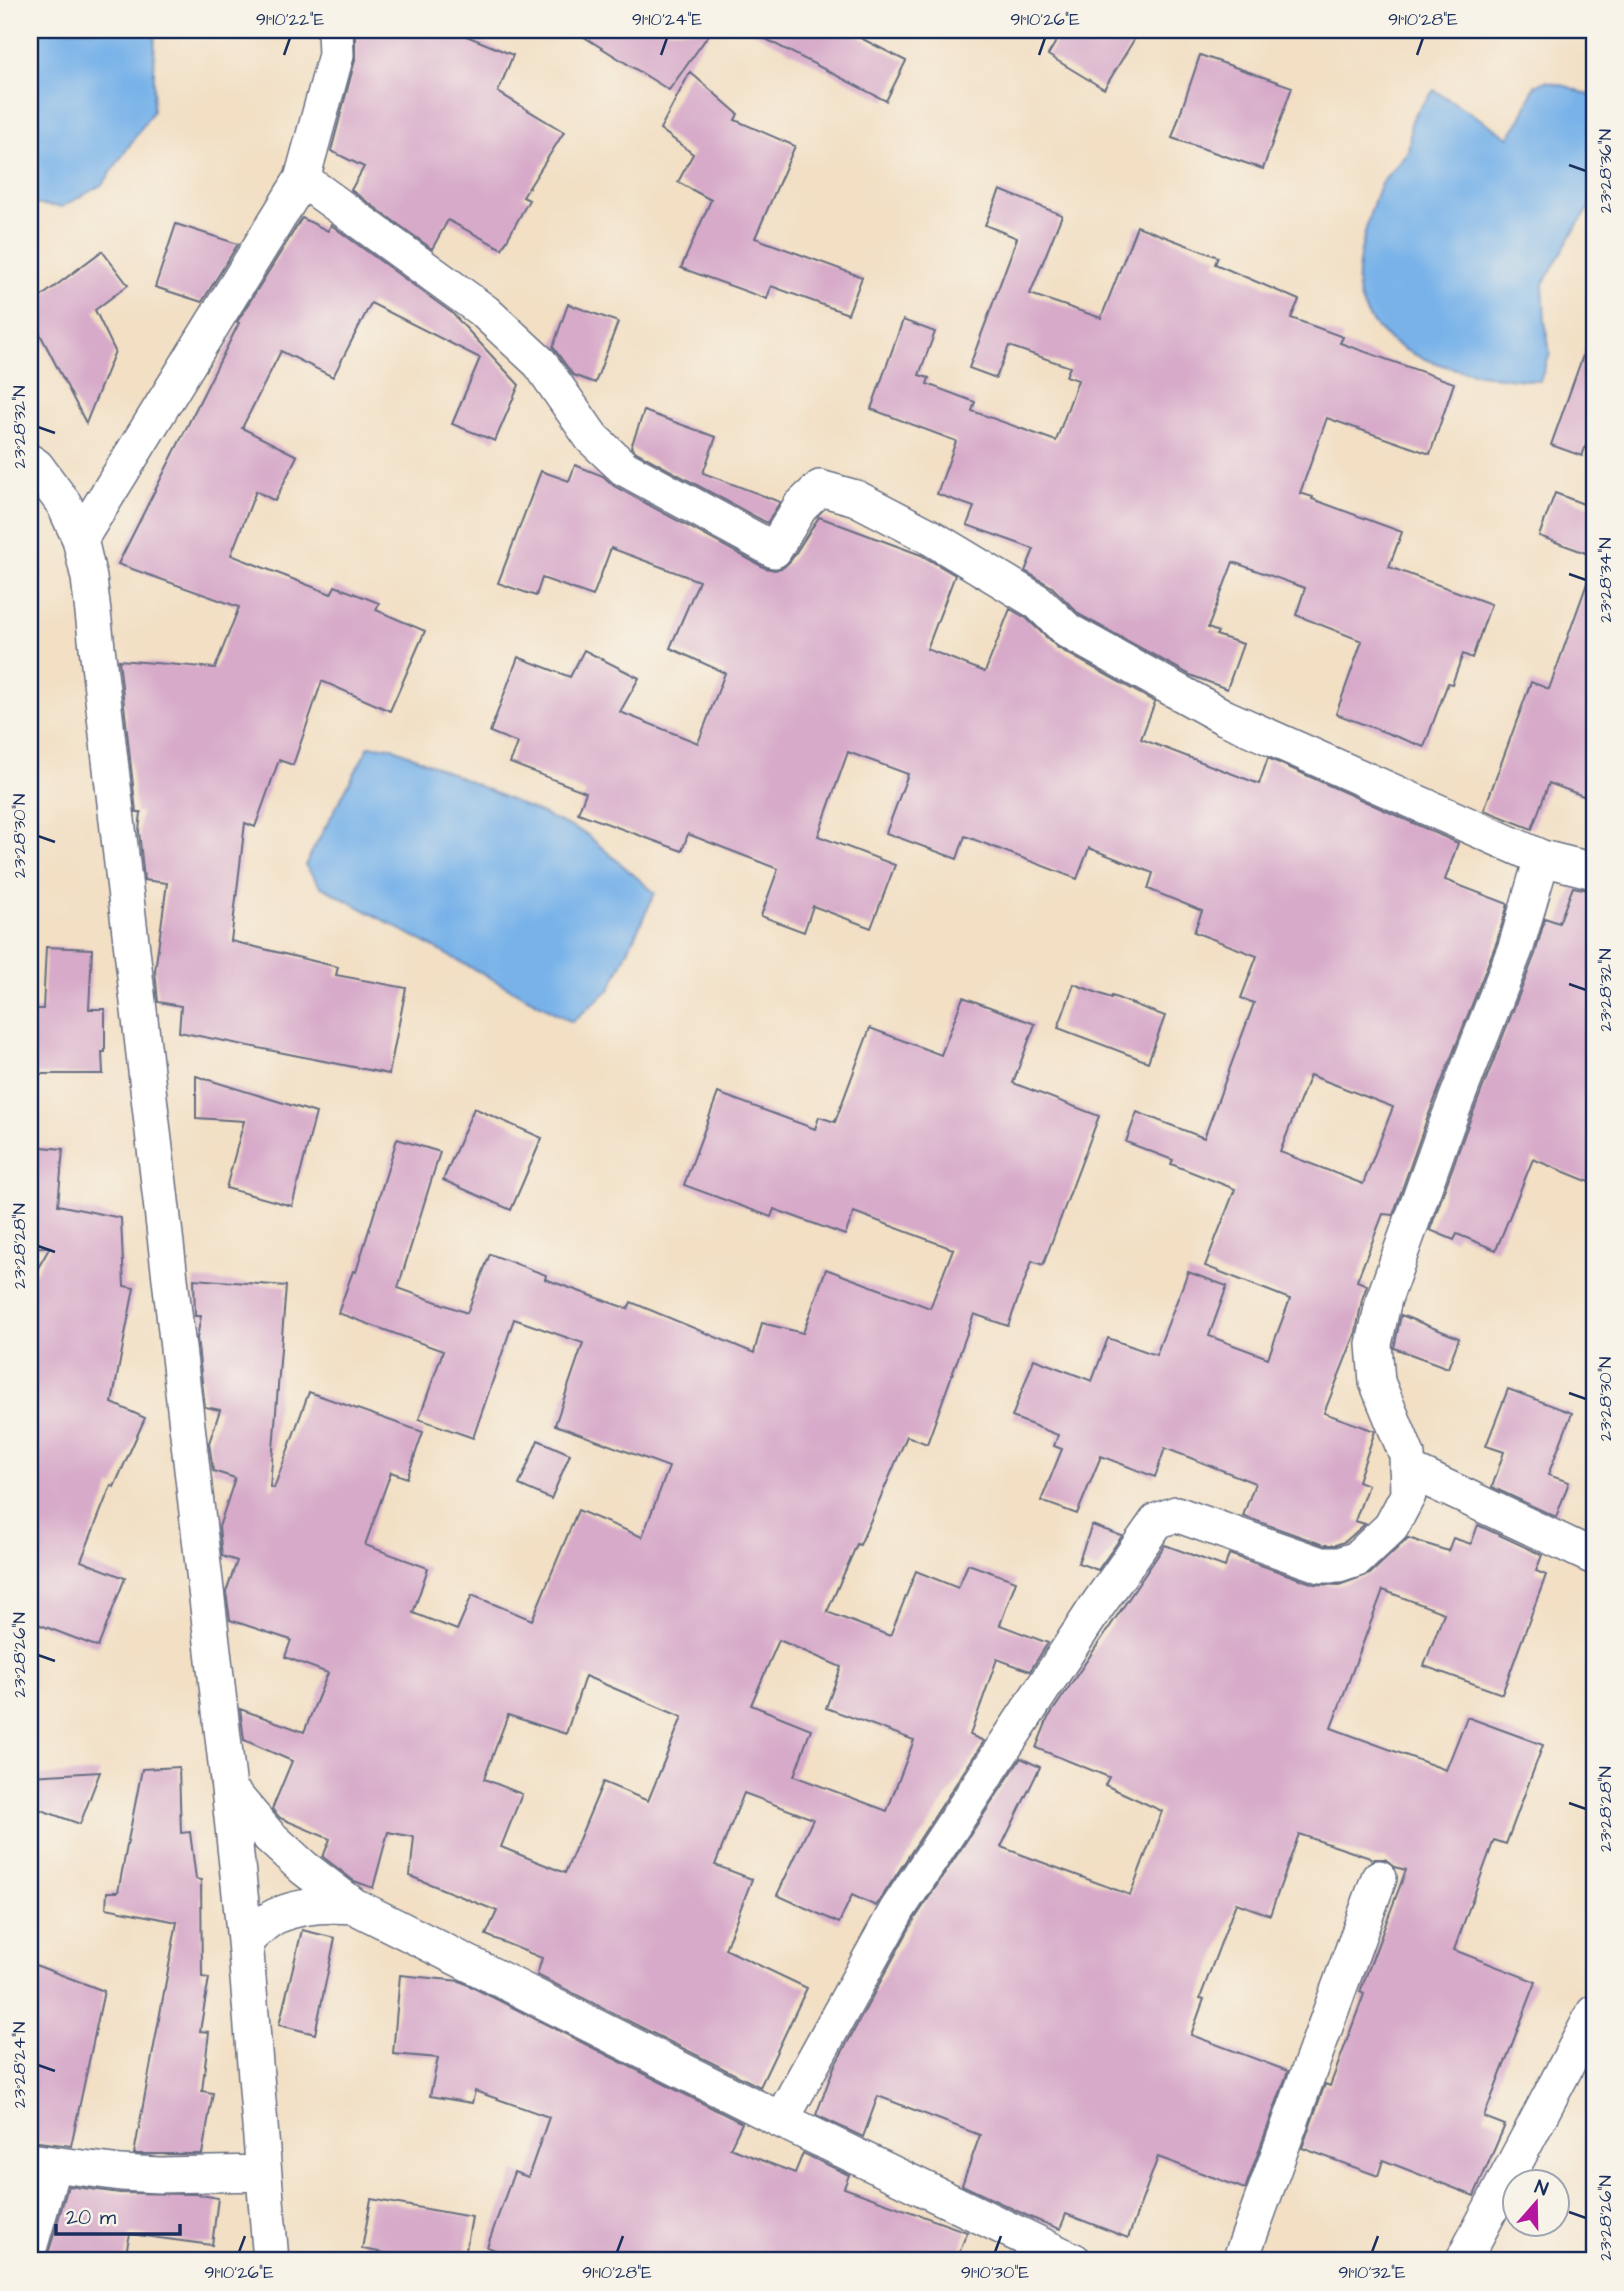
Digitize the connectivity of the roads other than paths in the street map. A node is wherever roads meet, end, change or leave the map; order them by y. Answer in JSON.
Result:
{"nodes":[{"id":1,"x":335,"y":30,"type":"edge"},
{"id":2,"x":302,"y":179,"type":"junction"},
{"id":3,"x":30,"y":462,"type":"edge"},
{"id":4,"x":80,"y":539,"type":"junction"},
{"id":5,"x":1542,"y":858,"type":"junction"},
{"id":6,"x":1594,"y":871,"type":"edge"},
{"id":7,"x":1407,"y":1469,"type":"junction"},
{"id":8,"x":1594,"y":1557,"type":"edge"},
{"id":9,"x":229,"y":1789,"type":"junction"},
{"id":10,"x":1379,"y":1878,"type":"dead end"},
{"id":11,"x":354,"y":1906,"type":"junction"},
{"id":12,"x":245,"y":1941,"type":"junction"},
{"id":13,"x":1594,"y":2013,"type":"edge"},
{"id":14,"x":781,"y":2120,"type":"junction"},
{"id":15,"x":41,"y":2163,"type":"edge"},
{"id":16,"x":264,"y":2173,"type":"junction"},
{"id":17,"x":30,"y":2245,"type":"edge"},
{"id":18,"x":271,"y":2261,"type":"edge"},
{"id":19,"x":1074,"y":2261,"type":"edge"},
{"id":20,"x":1240,"y":2261,"type":"edge"},
{"id":21,"x":1463,"y":2261,"type":"edge"}],
"edges":[{"from":1,"to":2,"type":"street"},
{"from":2,"to":4,"type":"street"},
{"from":2,"to":5,"type":"street"},
{"from":3,"to":4,"type":"street"},
{"from":4,"to":9,"type":"street"},
{"from":5,"to":6,"type":"street"},
{"from":5,"to":7,"type":"street"},
{"from":7,"to":8,"type":"street"},
{"from":7,"to":14,"type":"street"},
{"from":9,"to":11,"type":"street"},
{"from":9,"to":12,"type":"street"},
{"from":10,"to":20,"type":"street"},
{"from":11,"to":12,"type":"street"},
{"from":11,"to":14,"type":"street"},
{"from":12,"to":16,"type":"street"},
{"from":13,"to":21,"type":"street"},
{"from":14,"to":19,"type":"street"},
{"from":15,"to":16,"type":"street"},
{"from":15,"to":17,"type":"street"},
{"from":16,"to":18,"type":"street"}]}
